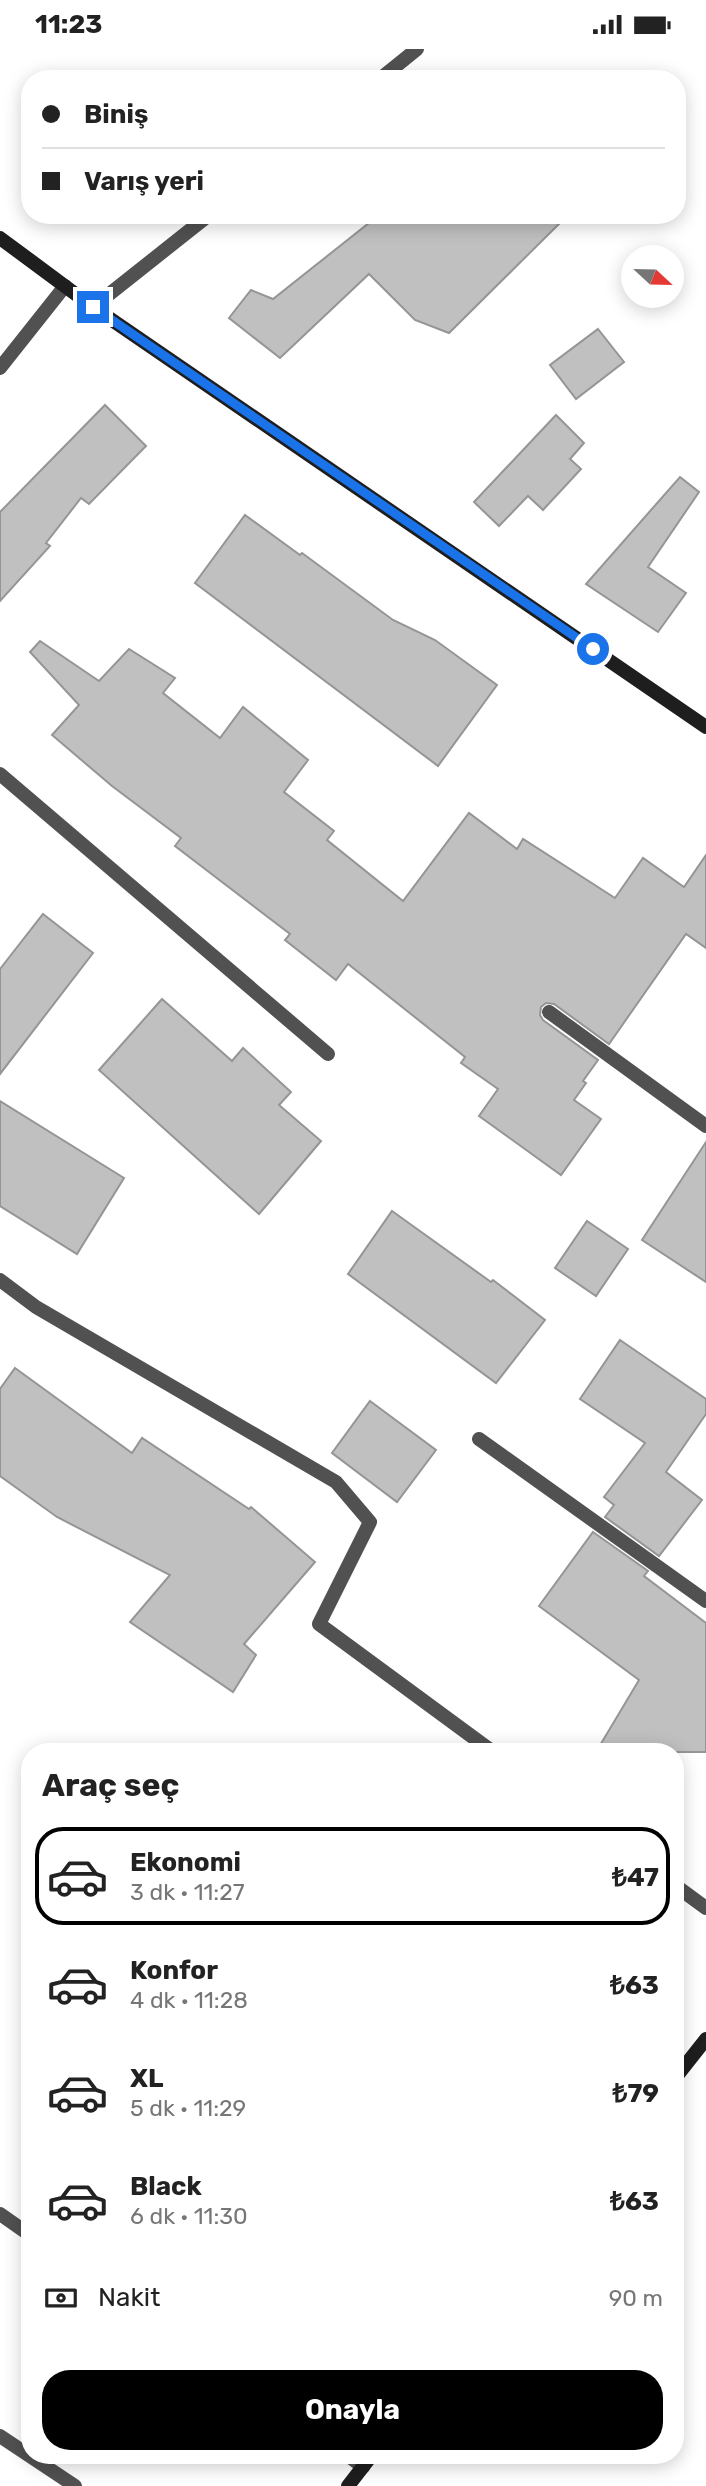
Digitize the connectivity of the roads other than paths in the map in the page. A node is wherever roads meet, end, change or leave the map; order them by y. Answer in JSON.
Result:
{"nodes":[{"id":1,"x":417,"y":49,"type":"edge"},
{"id":2,"x":391,"y":70,"type":"edge"},
{"id":3,"x":198,"y":224,"type":"edge"},
{"id":4,"x":0,"y":237,"type":"edge"},
{"id":5,"x":65,"y":286,"type":"junction"},
{"id":6,"x":93,"y":307,"type":"junction"},
{"id":7,"x":0,"y":368,"type":"edge"},
{"id":8,"x":706,"y":727,"type":"edge"},
{"id":9,"x":0,"y":775,"type":"edge"},
{"id":10,"x":549,"y":1012,"type":"dead end"},
{"id":11,"x":328,"y":1054,"type":"dead end"},
{"id":12,"x":706,"y":1126,"type":"edge"},
{"id":13,"x":0,"y":1280,"type":"edge"},
{"id":14,"x":479,"y":1439,"type":"dead end"},
{"id":15,"x":706,"y":1601,"type":"edge"},
{"id":16,"x":481,"y":1743,"type":"edge"},
{"id":17,"x":684,"y":1892,"type":"edge"},
{"id":18,"x":706,"y":1908,"type":"edge"},
{"id":19,"x":706,"y":2039,"type":"edge"},
{"id":20,"x":684,"y":2067,"type":"edge"},
{"id":21,"x":0,"y":2214,"type":"edge"},
{"id":22,"x":21,"y":2229,"type":"edge"},
{"id":23,"x":0,"y":2436,"type":"edge"},
{"id":24,"x":21,"y":2450,"type":"edge"},
{"id":25,"x":42,"y":2464,"type":"edge"},
{"id":26,"x":366,"y":2464,"type":"edge"},
{"id":27,"x":75,"y":2486,"type":"edge"},
{"id":28,"x":348,"y":2486,"type":"edge"}],
"edges":[{"from":1,"to":2,"type":"street"},
{"from":3,"to":6,"type":"street"},
{"from":4,"to":5,"type":"main road"},
{"from":5,"to":6,"type":"main road"},
{"from":5,"to":7,"type":"street"},
{"from":6,"to":8,"type":"main road"},
{"from":9,"to":11,"type":"street"},
{"from":10,"to":12,"type":"street"},
{"from":13,"to":16,"type":"street"},
{"from":14,"to":15,"type":"street"},
{"from":17,"to":18,"type":"street"},
{"from":19,"to":20,"type":"main road"},
{"from":21,"to":22,"type":"street"},
{"from":23,"to":24,"type":"street"},
{"from":25,"to":27,"type":"street"},
{"from":26,"to":28,"type":"main road"}]}
